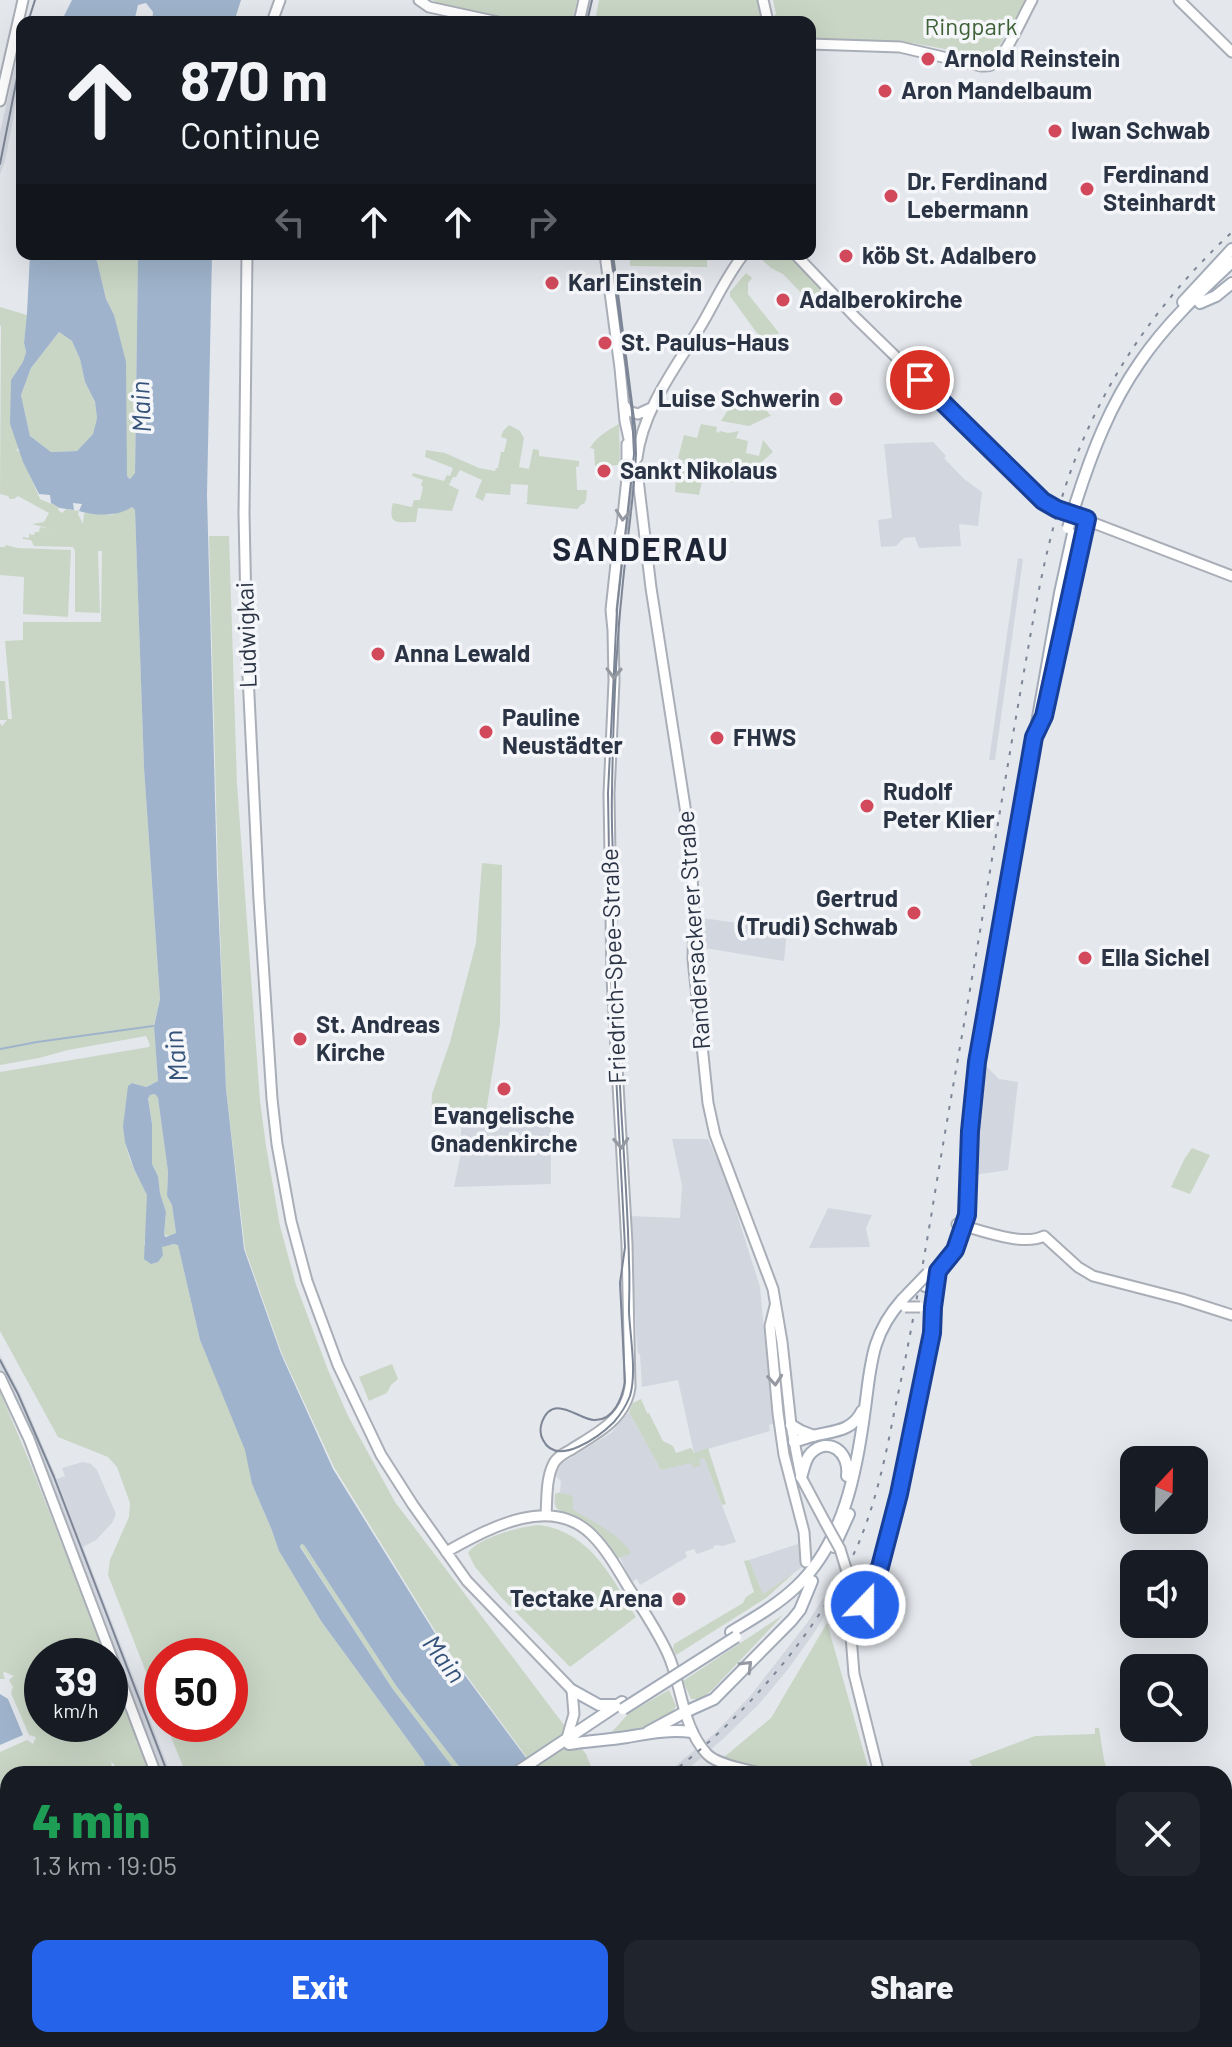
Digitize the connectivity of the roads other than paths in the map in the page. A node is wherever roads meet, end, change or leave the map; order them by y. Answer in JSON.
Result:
{"nodes":[{"id":1,"x":419,"y":0,"type":"edge"},
{"id":2,"x":1032,"y":0,"type":"edge"},
{"id":3,"x":1179,"y":0,"type":"edge"},
{"id":4,"x":470,"y":16,"type":"edge"},
{"id":5,"x":16,"y":33,"type":"edge"},
{"id":6,"x":816,"y":44,"type":"edge"},
{"id":7,"x":1232,"y":52,"type":"edge"},
{"id":8,"x":0,"y":101,"type":"edge"},
{"id":9,"x":1232,"y":249,"type":"edge"},
{"id":10,"x":247,"y":260,"type":"edge"},
{"id":11,"x":606,"y":260,"type":"edge"},
{"id":12,"x":740,"y":260,"type":"edge"},
{"id":13,"x":801,"y":260,"type":"edge"},
{"id":14,"x":1232,"y":262,"type":"edge"},
{"id":15,"x":1232,"y":271,"type":"edge"},
{"id":16,"x":1232,"y":283,"type":"edge"},
{"id":17,"x":1200,"y":303,"type":"junction"},
{"id":18,"x":1167,"y":327,"type":"junction"},
{"id":19,"x":623,"y":403,"type":"junction"},
{"id":20,"x":651,"y":408,"type":"junction"},
{"id":21,"x":626,"y":432,"type":"junction"},
{"id":22,"x":636,"y":469,"type":"junction"},
{"id":23,"x":1079,"y":502,"type":"junction"},
{"id":24,"x":1087,"y":519,"type":"junction"},
{"id":25,"x":1071,"y":528,"type":"junction"},
{"id":26,"x":1232,"y":576,"type":"edge"},
{"id":27,"x":1072,"y":591,"type":"joint"},
{"id":28,"x":1034,"y":737,"type":"junction"},
{"id":29,"x":961,"y":1225,"type":"junction"},
{"id":30,"x":933,"y":1272,"type":"junction"},
{"id":31,"x":776,"y":1303,"type":"junction"},
{"id":32,"x":904,"y":1306,"type":"junction"},
{"id":33,"x":1232,"y":1315,"type":"edge"},
{"id":34,"x":932,"y":1325,"type":"junction"},
{"id":35,"x":0,"y":1377,"type":"edge"},
{"id":36,"x":866,"y":1402,"type":"junction"},
{"id":37,"x":791,"y":1425,"type":"junction"},
{"id":38,"x":814,"y":1436,"type":"junction"},
{"id":39,"x":794,"y":1442,"type":"junction"},
{"id":40,"x":801,"y":1477,"type":"junction"},
{"id":41,"x":546,"y":1515,"type":"junction"},
{"id":42,"x":446,"y":1552,"type":"junction"},
{"id":43,"x":882,"y":1557,"type":"junction"},
{"id":44,"x":806,"y":1566,"type":"junction"},
{"id":45,"x":848,"y":1580,"type":"junction"},
{"id":46,"x":873,"y":1580,"type":"junction"},
{"id":47,"x":812,"y":1581,"type":"junction"},
{"id":48,"x":797,"y":1586,"type":"junction"},
{"id":49,"x":852,"y":1632,"type":"junction"},
{"id":50,"x":734,"y":1635,"type":"junction"},
{"id":51,"x":572,"y":1690,"type":"junction"},
{"id":52,"x":618,"y":1704,"type":"junction"},
{"id":53,"x":685,"y":1712,"type":"junction"},
{"id":54,"x":648,"y":1732,"type":"junction"},
{"id":55,"x":692,"y":1732,"type":"junction"},
{"id":56,"x":568,"y":1741,"type":"junction"},
{"id":57,"x":153,"y":1766,"type":"edge"},
{"id":58,"x":527,"y":1766,"type":"edge"},
{"id":59,"x":535,"y":1766,"type":"edge"},
{"id":60,"x":737,"y":1766,"type":"edge"},
{"id":61,"x":877,"y":1766,"type":"edge"}],
"edges":[{"from":1,"to":4,"type":"street"},
{"from":2,"to":6,"type":"street"},
{"from":3,"to":7,"type":"street"},
{"from":5,"to":8,"type":"street"},
{"from":9,"to":18,"type":"main road"},
{"from":10,"to":42,"type":"street","name":"Ludwigkai"},
{"from":11,"to":19,"type":"street"},
{"from":12,"to":20,"type":"street"},
{"from":13,"to":24,"type":"street"},
{"from":14,"to":18,"type":"main road"},
{"from":15,"to":17,"type":"main road"},
{"from":16,"to":17,"type":"main road"},
{"from":17,"to":23,"type":"main road"},
{"from":18,"to":23,"type":"main road"},
{"from":19,"to":20,"type":"street"},
{"from":19,"to":21,"type":"street"},
{"from":20,"to":22,"type":"street"},
{"from":21,"to":22,"type":"street"},
{"from":21,"to":41,"type":"street","name":"Friedrich-Spee-Straße","one_way":true},
{"from":22,"to":31,"type":"street","name":"Randersackerer Straße"},
{"from":23,"to":25,"type":"main road"},
{"from":24,"to":26,"type":"street"},
{"from":24,"to":27,"type":"street"},
{"from":25,"to":28,"type":"main road"},
{"from":25,"to":29,"type":"main road"},
{"from":27,"to":28,"type":"main road"},
{"from":28,"to":29,"type":"main road"},
{"from":29,"to":30,"type":"main road"},
{"from":29,"to":33,"type":"street"},
{"from":30,"to":32,"type":"main road","bridge":true},
{"from":30,"to":32,"type":"main road"},
{"from":30,"to":34,"type":"street"},
{"from":31,"to":37,"type":"street","name":"Randersackerer Straße"},
{"from":31,"to":44,"type":"street","name":"Randersackerer Straße","one_way":true},
{"from":32,"to":34,"type":"street","bridge":true},
{"from":32,"to":36,"type":"main road"},
{"from":32,"to":47,"type":"main road"},
{"from":34,"to":43,"type":"street"},
{"from":35,"to":57,"type":"street"},
{"from":36,"to":38,"type":"main road"},
{"from":36,"to":48,"type":"main road"},
{"from":37,"to":38,"type":"main road"},
{"from":37,"to":39,"type":"street","name":"Randersackerer Straße"},
{"from":38,"to":39,"type":"main road"},
{"from":39,"to":40,"type":"street","name":"Randersackerer Straße"},
{"from":40,"to":44,"type":"main road"},
{"from":40,"to":45,"type":"street","name":"Randersackerer Straße","bridge":true},
{"from":41,"to":42,"type":"street"},
{"from":41,"to":53,"type":"street"},
{"from":42,"to":51,"type":"street","name":"Ludwigkai"},
{"from":43,"to":45,"type":"street"},
{"from":43,"to":46,"type":"street"},
{"from":44,"to":48,"type":"main road"},
{"from":45,"to":46,"type":"street"},
{"from":45,"to":49,"type":"street","name":"Randersackerer Straße"},
{"from":46,"to":49,"type":"street"},
{"from":47,"to":50,"type":"main road"},
{"from":53,"to":47,"type":"main road","one_way":true},
{"from":48,"to":50,"type":"main road"},
{"from":49,"to":61,"type":"street","name":"Randersackerer Straße"},
{"from":50,"to":52,"type":"main road"},
{"from":50,"to":56,"type":"main road","bridge":true},
{"from":51,"to":52,"type":"main road"},
{"from":51,"to":56,"type":"street"},
{"from":52,"to":56,"type":"main road"},
{"from":53,"to":54,"type":"main road"},
{"from":53,"to":55,"type":"street"},
{"from":54,"to":55,"type":"main road"},
{"from":54,"to":56,"type":"main road"},
{"from":55,"to":60,"type":"street"},
{"from":56,"to":58,"type":"main road"},
{"from":56,"to":59,"type":"main road"}]}
